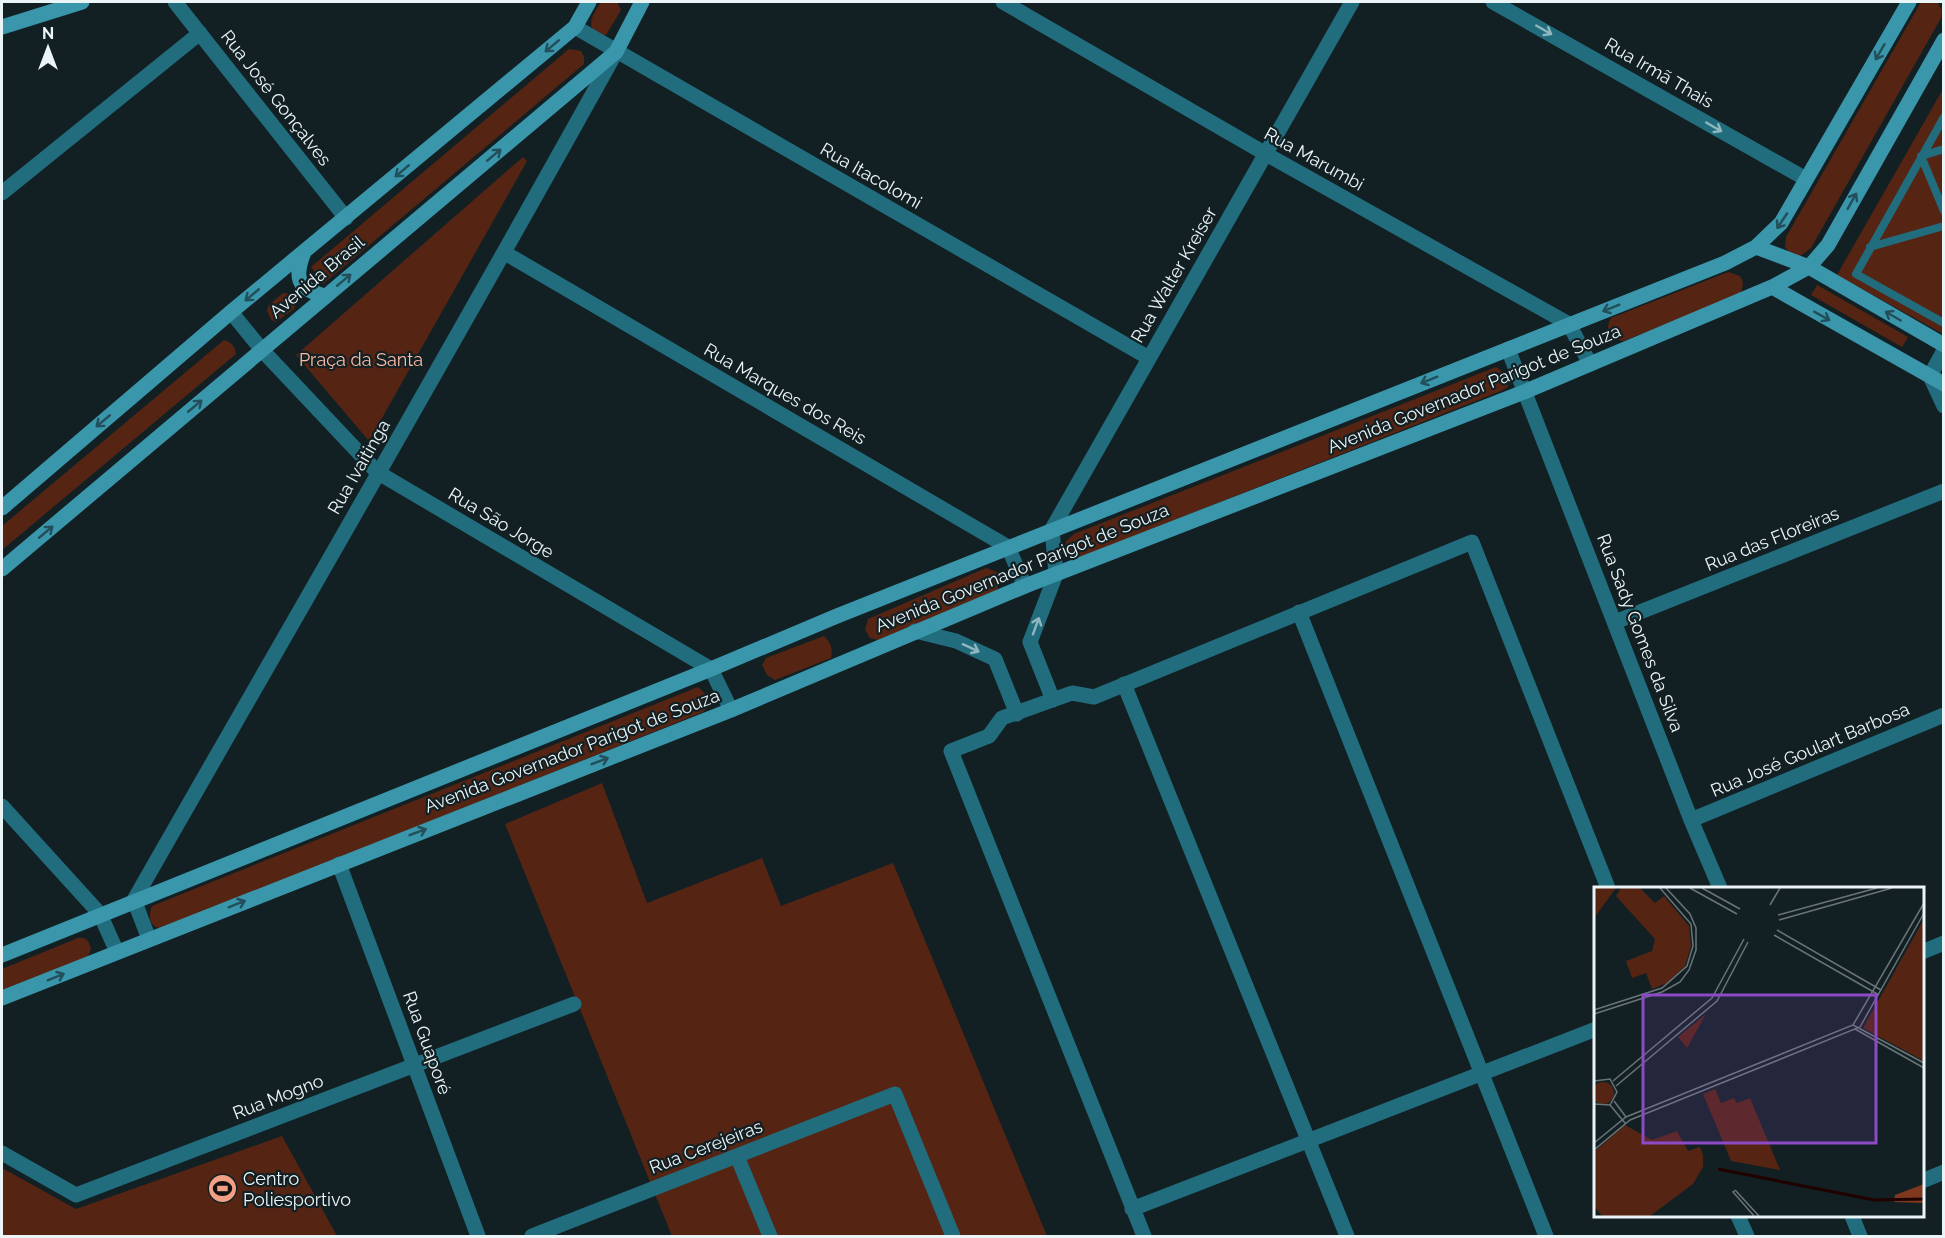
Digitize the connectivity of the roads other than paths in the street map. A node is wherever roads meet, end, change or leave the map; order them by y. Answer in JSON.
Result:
{"nodes":[{"id":1,"x":82,"y":2,"type":"edge"},
{"id":2,"x":176,"y":2,"type":"edge"},
{"id":3,"x":589,"y":2,"type":"edge"},
{"id":4,"x":642,"y":2,"type":"edge"},
{"id":5,"x":1003,"y":2,"type":"edge"},
{"id":6,"x":1352,"y":2,"type":"edge"},
{"id":7,"x":1493,"y":2,"type":"edge"},
{"id":8,"x":1909,"y":2,"type":"edge"},
{"id":9,"x":2,"y":27,"type":"edge"},
{"id":10,"x":575,"y":27,"type":"junction"},
{"id":11,"x":200,"y":33,"type":"junction"},
{"id":12,"x":1944,"y":40,"type":"edge"},
{"id":13,"x":616,"y":52,"type":"junction"},
{"id":14,"x":1944,"y":117,"type":"edge"},
{"id":15,"x":1944,"y":149,"type":"edge"},
{"id":16,"x":1266,"y":154,"type":"junction"},
{"id":17,"x":1922,"y":156,"type":"junction"},
{"id":18,"x":1806,"y":179,"type":"junction"},
{"id":19,"x":2,"y":193,"type":"edge"},
{"id":20,"x":1944,"y":211,"type":"edge"},
{"id":21,"x":346,"y":218,"type":"junction"},
{"id":22,"x":1944,"y":226,"type":"edge"},
{"id":23,"x":1756,"y":247,"type":"junction"},
{"id":24,"x":1870,"y":247,"type":"junction"},
{"id":25,"x":304,"y":252,"type":"junction"},
{"id":26,"x":505,"y":253,"type":"junction"},
{"id":27,"x":1809,"y":267,"type":"junction"},
{"id":28,"x":1772,"y":287,"type":"junction"},
{"id":29,"x":324,"y":296,"type":"junction"},
{"id":30,"x":231,"y":312,"type":"junction"},
{"id":31,"x":1944,"y":323,"type":"edge"},
{"id":32,"x":1569,"y":324,"type":"junction"},
{"id":33,"x":1944,"y":345,"type":"edge"},
{"id":34,"x":1508,"y":349,"type":"junction"},
{"id":35,"x":262,"y":350,"type":"junction"},
{"id":36,"x":1944,"y":350,"type":"edge"},
{"id":37,"x":1149,"y":358,"type":"junction"},
{"id":38,"x":1590,"y":364,"type":"junction"},
{"id":39,"x":1937,"y":380,"type":"edge"},
{"id":40,"x":1524,"y":392,"type":"junction"},
{"id":41,"x":1944,"y":406,"type":"edge"},
{"id":42,"x":377,"y":472,"type":"junction"},
{"id":43,"x":1944,"y":491,"type":"edge"},
{"id":44,"x":2,"y":508,"type":"edge"},
{"id":45,"x":1052,"y":530,"type":"junction"},
{"id":46,"x":1008,"y":547,"type":"junction"},
{"id":47,"x":2,"y":569,"type":"edge"},
{"id":48,"x":1056,"y":574,"type":"junction"},
{"id":49,"x":1025,"y":586,"type":"junction"},
{"id":50,"x":1299,"y":612,"type":"junction"},
{"id":51,"x":1615,"y":622,"type":"junction"},
{"id":52,"x":915,"y":631,"type":"junction"},
{"id":53,"x":711,"y":669,"type":"junction"},
{"id":54,"x":1124,"y":684,"type":"junction"},
{"id":55,"x":1053,"y":700,"type":"junction"},
{"id":56,"x":731,"y":710,"type":"junction"},
{"id":57,"x":1017,"y":714,"type":"junction"},
{"id":58,"x":1944,"y":715,"type":"edge"},
{"id":59,"x":2,"y":806,"type":"edge"},
{"id":60,"x":1692,"y":820,"type":"junction"},
{"id":61,"x":339,"y":864,"type":"junction"},
{"id":62,"x":1608,"y":887,"type":"edge"},
{"id":63,"x":1720,"y":887,"type":"edge"},
{"id":64,"x":134,"y":900,"type":"junction"},
{"id":65,"x":99,"y":914,"type":"junction"},
{"id":66,"x":149,"y":939,"type":"junction"},
{"id":67,"x":1944,"y":943,"type":"edge"},
{"id":68,"x":117,"y":952,"type":"junction"},
{"id":69,"x":1924,"y":952,"type":"edge"},
{"id":70,"x":2,"y":955,"type":"edge"},
{"id":71,"x":2,"y":998,"type":"edge"},
{"id":72,"x":574,"y":1004,"type":"dead end"},
{"id":73,"x":1594,"y":1030,"type":"edge"},
{"id":74,"x":415,"y":1066,"type":"junction"},
{"id":75,"x":1482,"y":1074,"type":"junction"},
{"id":76,"x":1308,"y":1142,"type":"junction"},
{"id":77,"x":2,"y":1153,"type":"edge"},
{"id":78,"x":737,"y":1156,"type":"junction"},
{"id":79,"x":1944,"y":1172,"type":"edge"},
{"id":80,"x":1924,"y":1181,"type":"edge"},
{"id":81,"x":1132,"y":1209,"type":"junction"},
{"id":82,"x":1739,"y":1217,"type":"edge"},
{"id":83,"x":1853,"y":1217,"type":"edge"},
{"id":84,"x":478,"y":1236,"type":"edge"},
{"id":85,"x":532,"y":1236,"type":"edge"},
{"id":86,"x":770,"y":1236,"type":"edge"},
{"id":87,"x":953,"y":1236,"type":"edge"},
{"id":88,"x":1144,"y":1236,"type":"edge"},
{"id":89,"x":1347,"y":1236,"type":"edge"},
{"id":90,"x":1546,"y":1236,"type":"edge"},
{"id":91,"x":1747,"y":1236,"type":"edge"},
{"id":92,"x":1860,"y":1236,"type":"edge"}],
"edges":[{"from":1,"to":9,"type":"street"},
{"from":2,"to":11,"type":"street","name":"Rua José Gonçalves"},
{"from":3,"to":10,"type":"street","name":"Avenida Brasil"},
{"from":4,"to":13,"type":"street","name":"Avenida Brasil"},
{"from":5,"to":16,"type":"street","name":"Rua Marumbi"},
{"from":6,"to":16,"type":"street","name":"Rua Walter Kreiser"},
{"from":7,"to":18,"type":"street","name":"Rua Irmã Thais","one_way":true},
{"from":8,"to":18,"type":"street","name":"Avenida Governador Parigot de Souza","one_way":true},
{"from":10,"to":13,"type":"street","name":"Rua Itacolomi"},
{"from":10,"to":21,"type":"street","name":"Avenida Brasil","one_way":true},
{"from":11,"to":19,"type":"street"},
{"from":11,"to":21,"type":"street","name":"Rua José Gonçalves"},
{"from":27,"to":12,"type":"street","name":"Avenida Governador Parigot de Souza","one_way":true},
{"from":13,"to":26,"type":"street","name":"Rua Ivaitinga"},
{"from":29,"to":13,"type":"street","name":"Avenida Brasil","one_way":true},
{"from":13,"to":37,"type":"street","name":"Rua Itacolomi"},
{"from":14,"to":17,"type":"lane"},
{"from":15,"to":17,"type":"lane"},
{"from":16,"to":32,"type":"street","name":"Rua Marumbi"},
{"from":16,"to":37,"type":"street","name":"Rua Walter Kreiser"},
{"from":17,"to":20,"type":"lane"},
{"from":17,"to":24,"type":"lane"},
{"from":18,"to":23,"type":"street","name":"Avenida Governador Parigot de Souza","one_way":true},
{"from":21,"to":25,"type":"street","name":"Avenida Brasil"},
{"from":22,"to":24,"type":"lane"},
{"from":23,"to":27,"type":"street"},
{"from":23,"to":32,"type":"street","name":"Avenida Governador Parigot de Souza","one_way":true},
{"from":24,"to":31,"type":"lane"},
{"from":25,"to":29,"type":"street"},
{"from":25,"to":30,"type":"street","name":"Avenida Brasil","one_way":true},
{"from":26,"to":42,"type":"street","name":"Rua Ivaitinga"},
{"from":26,"to":46,"type":"street","name":"Rua Marques dos Reis"},
{"from":27,"to":28,"type":"street","name":"Avenida Governador Parigot de Souza"},
{"from":33,"to":27,"type":"street","one_way":true},
{"from":28,"to":38,"type":"street","name":"Avenida Governador Parigot de Souza"},
{"from":28,"to":39,"type":"street","one_way":true},
{"from":29,"to":35,"type":"street","name":"Avenida Brasil"},
{"from":30,"to":35,"type":"street","name":"Rua São Jorge"},
{"from":30,"to":44,"type":"street","name":"Avenida Brasil","one_way":true},
{"from":32,"to":34,"type":"street","name":"Avenida Governador Parigot de Souza"},
{"from":32,"to":38,"type":"street"},
{"from":34,"to":40,"type":"street","name":"Rua Sady Gomes da Silva"},
{"from":34,"to":45,"type":"street","name":"Avenida Governador Parigot de Souza","one_way":true},
{"from":35,"to":42,"type":"street","name":"Rua São Jorge"},
{"from":47,"to":35,"type":"street","name":"Avenida Brasil","one_way":true},
{"from":36,"to":39,"type":"street"},
{"from":37,"to":45,"type":"street","name":"Rua Walter Kreiser"},
{"from":38,"to":40,"type":"street","name":"Avenida Governador Parigot de Souza"},
{"from":39,"to":41,"type":"street"},
{"from":40,"to":48,"type":"street","name":"Avenida Governador Parigot de Souza"},
{"from":40,"to":51,"type":"street","name":"Rua Sady Gomes da Silva"},
{"from":42,"to":53,"type":"street","name":"Rua São Jorge"},
{"from":42,"to":64,"type":"street","name":"Rua Ivaitinga"},
{"from":43,"to":51,"type":"street","name":"Rua das Floreiras"},
{"from":45,"to":46,"type":"street","name":"Avenida Governador Parigot de Souza"},
{"from":45,"to":48,"type":"street"},
{"from":46,"to":49,"type":"street"},
{"from":46,"to":53,"type":"street","name":"Avenida Governador Parigot de Souza"},
{"from":48,"to":49,"type":"street","name":"Avenida Governador Parigot de Souza"},
{"from":55,"to":48,"type":"street","one_way":true},
{"from":49,"to":52,"type":"street","name":"Avenida Governador Parigot de Souza"},
{"from":50,"to":54,"type":"street"},
{"from":50,"to":62,"type":"street"},
{"from":50,"to":75,"type":"street"},
{"from":51,"to":60,"type":"street","name":"Rua Sady Gomes da Silva"},
{"from":52,"to":56,"type":"street","name":"Avenida Governador Parigot de Souza"},
{"from":52,"to":57,"type":"street","one_way":true},
{"from":53,"to":56,"type":"street"},
{"from":53,"to":64,"type":"street","name":"Avenida Governador Parigot de Souza"},
{"from":54,"to":55,"type":"street"},
{"from":54,"to":76,"type":"street"},
{"from":55,"to":57,"type":"street"},
{"from":61,"to":56,"type":"street","name":"Avenida Governador Parigot de Souza","one_way":true},
{"from":57,"to":81,"type":"street"},
{"from":58,"to":60,"type":"street","name":"Rua José Goulart Barbosa"},
{"from":59,"to":65,"type":"street"},
{"from":60,"to":63,"type":"street","name":"Rua Sady Gomes da Silva"},
{"from":66,"to":61,"type":"street","name":"Avenida Governador Parigot de Souza","one_way":true},
{"from":61,"to":74,"type":"street","name":"Rua Guaporé"},
{"from":64,"to":65,"type":"street","name":"Avenida Governador Parigot de Souza"},
{"from":64,"to":66,"type":"street"},
{"from":65,"to":68,"type":"street"},
{"from":65,"to":70,"type":"street","name":"Avenida Governador Parigot de Souza"},
{"from":66,"to":68,"type":"street","name":"Avenida Governador Parigot de Souza"},
{"from":67,"to":69,"type":"street"},
{"from":71,"to":68,"type":"street","name":"Avenida Governador Parigot de Souza","one_way":true},
{"from":72,"to":74,"type":"street","name":"Rua Mogno"},
{"from":73,"to":75,"type":"street"},
{"from":74,"to":77,"type":"street","name":"Rua Mogno"},
{"from":74,"to":84,"type":"street","name":"Rua Guaporé"},
{"from":75,"to":76,"type":"street"},
{"from":75,"to":90,"type":"street"},
{"from":76,"to":81,"type":"street"},
{"from":76,"to":89,"type":"street"},
{"from":78,"to":85,"type":"street","name":"Rua Cerejeiras"},
{"from":78,"to":86,"type":"street"},
{"from":78,"to":87,"type":"street","name":"Rua Cerejeiras"},
{"from":79,"to":80,"type":"street"},
{"from":81,"to":88,"type":"street"},
{"from":82,"to":91,"type":"street"},
{"from":83,"to":92,"type":"street"}]}
